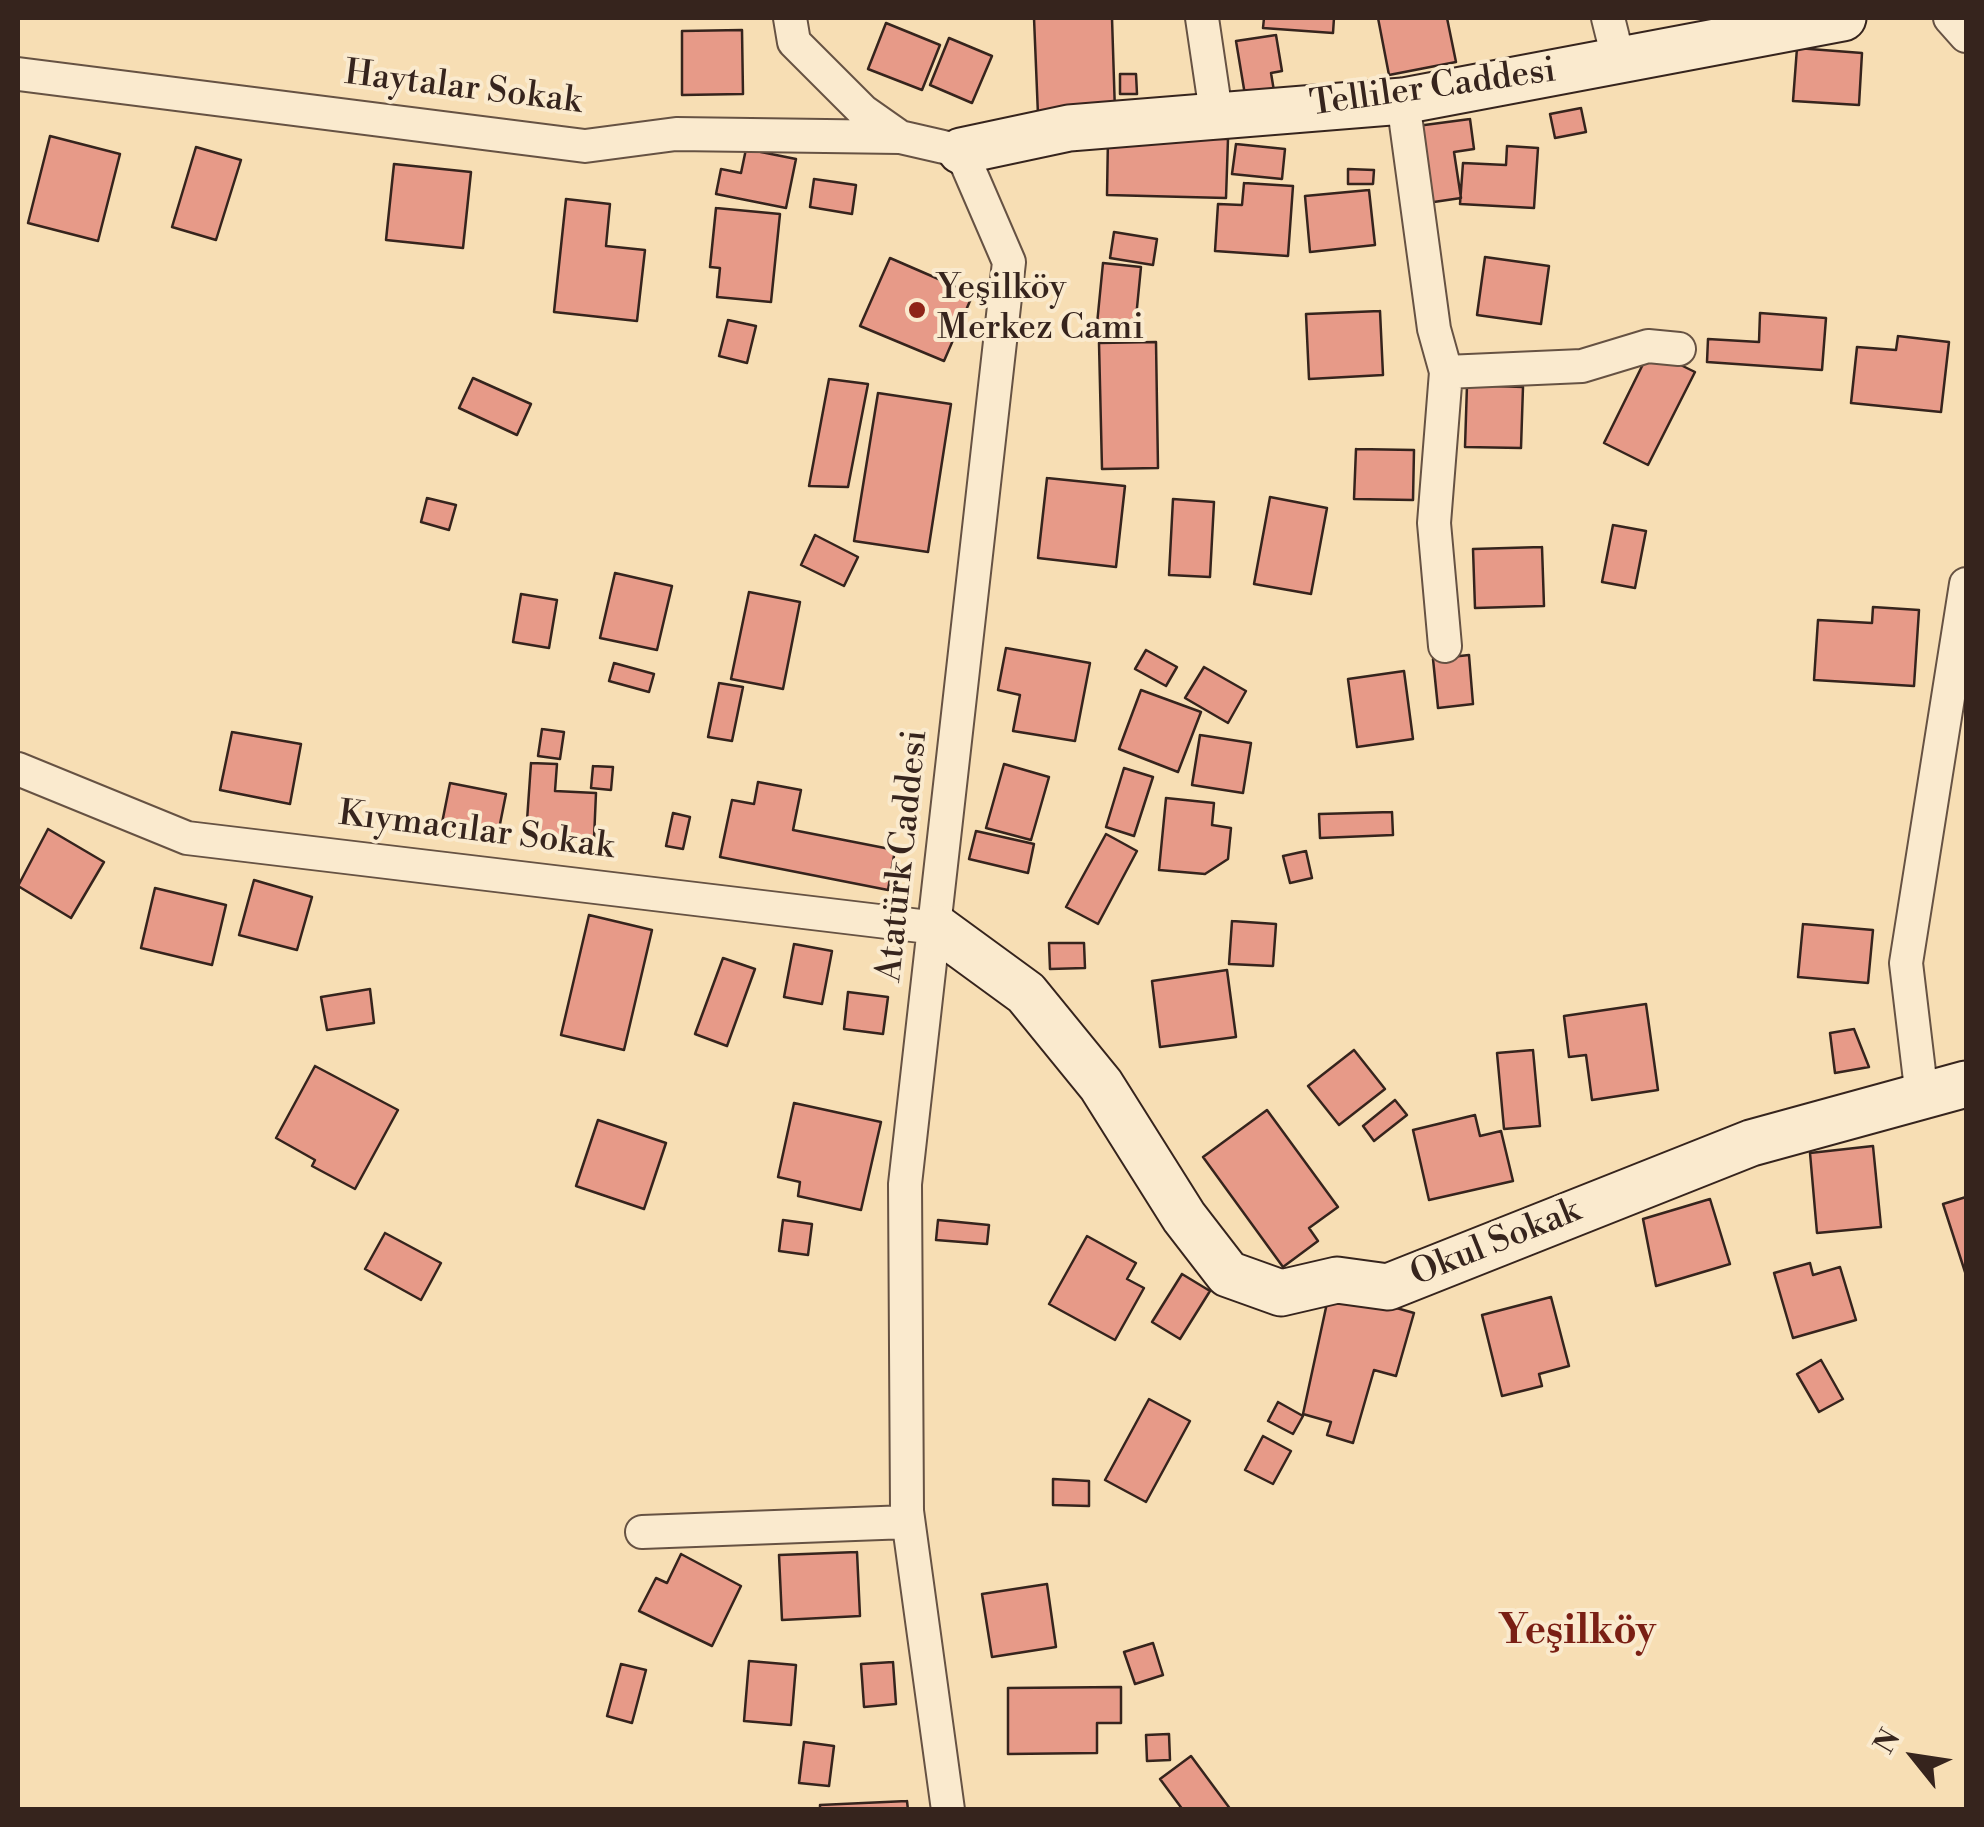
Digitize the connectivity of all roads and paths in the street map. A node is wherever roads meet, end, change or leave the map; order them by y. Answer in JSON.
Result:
{"nodes":[{"id":1,"x":790,"y":18,"type":"edge"},
{"id":2,"x":1202,"y":18,"type":"edge"},
{"id":3,"x":1608,"y":18,"type":"edge"},
{"id":4,"x":1843,"y":18,"type":"edge"},
{"id":5,"x":1950,"y":18,"type":"edge"},
{"id":6,"x":1966,"y":36,"type":"edge"},
{"id":7,"x":1619,"y":62,"type":"junction"},
{"id":8,"x":18,"y":74,"type":"edge"},
{"id":9,"x":1403,"y":101,"type":"junction"},
{"id":10,"x":1216,"y":113,"type":"junction"},
{"id":11,"x":900,"y":137,"type":"junction"},
{"id":12,"x":961,"y":151,"type":"junction"},
{"id":13,"x":1679,"y":349,"type":"dead end"},
{"id":14,"x":1446,"y":372,"type":"junction"},
{"id":15,"x":1966,"y":584,"type":"edge"},
{"id":16,"x":1445,"y":646,"type":"dead end"},
{"id":17,"x":18,"y":768,"type":"edge"},
{"id":18,"x":937,"y":928,"type":"junction"},
{"id":19,"x":1966,"y":1084,"type":"edge"},
{"id":20,"x":1922,"y":1096,"type":"junction"},
{"id":21,"x":908,"y":1522,"type":"junction"},
{"id":22,"x":642,"y":1532,"type":"dead end"},
{"id":23,"x":948,"y":1810,"type":"edge"}],
"edges":[{"from":1,"to":11,"type":"street"},
{"from":2,"to":10,"type":"street"},
{"from":3,"to":7,"type":"street"},
{"from":4,"to":7,"type":"street","name":"Telliler Caddesi"},
{"from":5,"to":6,"type":"street"},
{"from":7,"to":9,"type":"street","name":"Telliler Caddesi"},
{"from":8,"to":11,"type":"street","name":"Haytalar Sokak"},
{"from":9,"to":10,"type":"street","name":"Telliler Caddesi"},
{"from":9,"to":14,"type":"street"},
{"from":10,"to":12,"type":"street","name":"Telliler Caddesi"},
{"from":11,"to":12,"type":"street"},
{"from":12,"to":18,"type":"street","name":"Atatürk Caddesi"},
{"from":13,"to":14,"type":"street"},
{"from":14,"to":16,"type":"street"},
{"from":15,"to":20,"type":"street"},
{"from":17,"to":18,"type":"street","name":"Kıymacılar Sokak"},
{"from":18,"to":20,"type":"street","name":"Okul Sokak"},
{"from":18,"to":21,"type":"street","name":"Atatürk Caddesi"},
{"from":19,"to":20,"type":"street","name":"Okul Sokak"},
{"from":21,"to":22,"type":"street"},
{"from":21,"to":23,"type":"street","name":"Atatürk Caddesi"}]}
